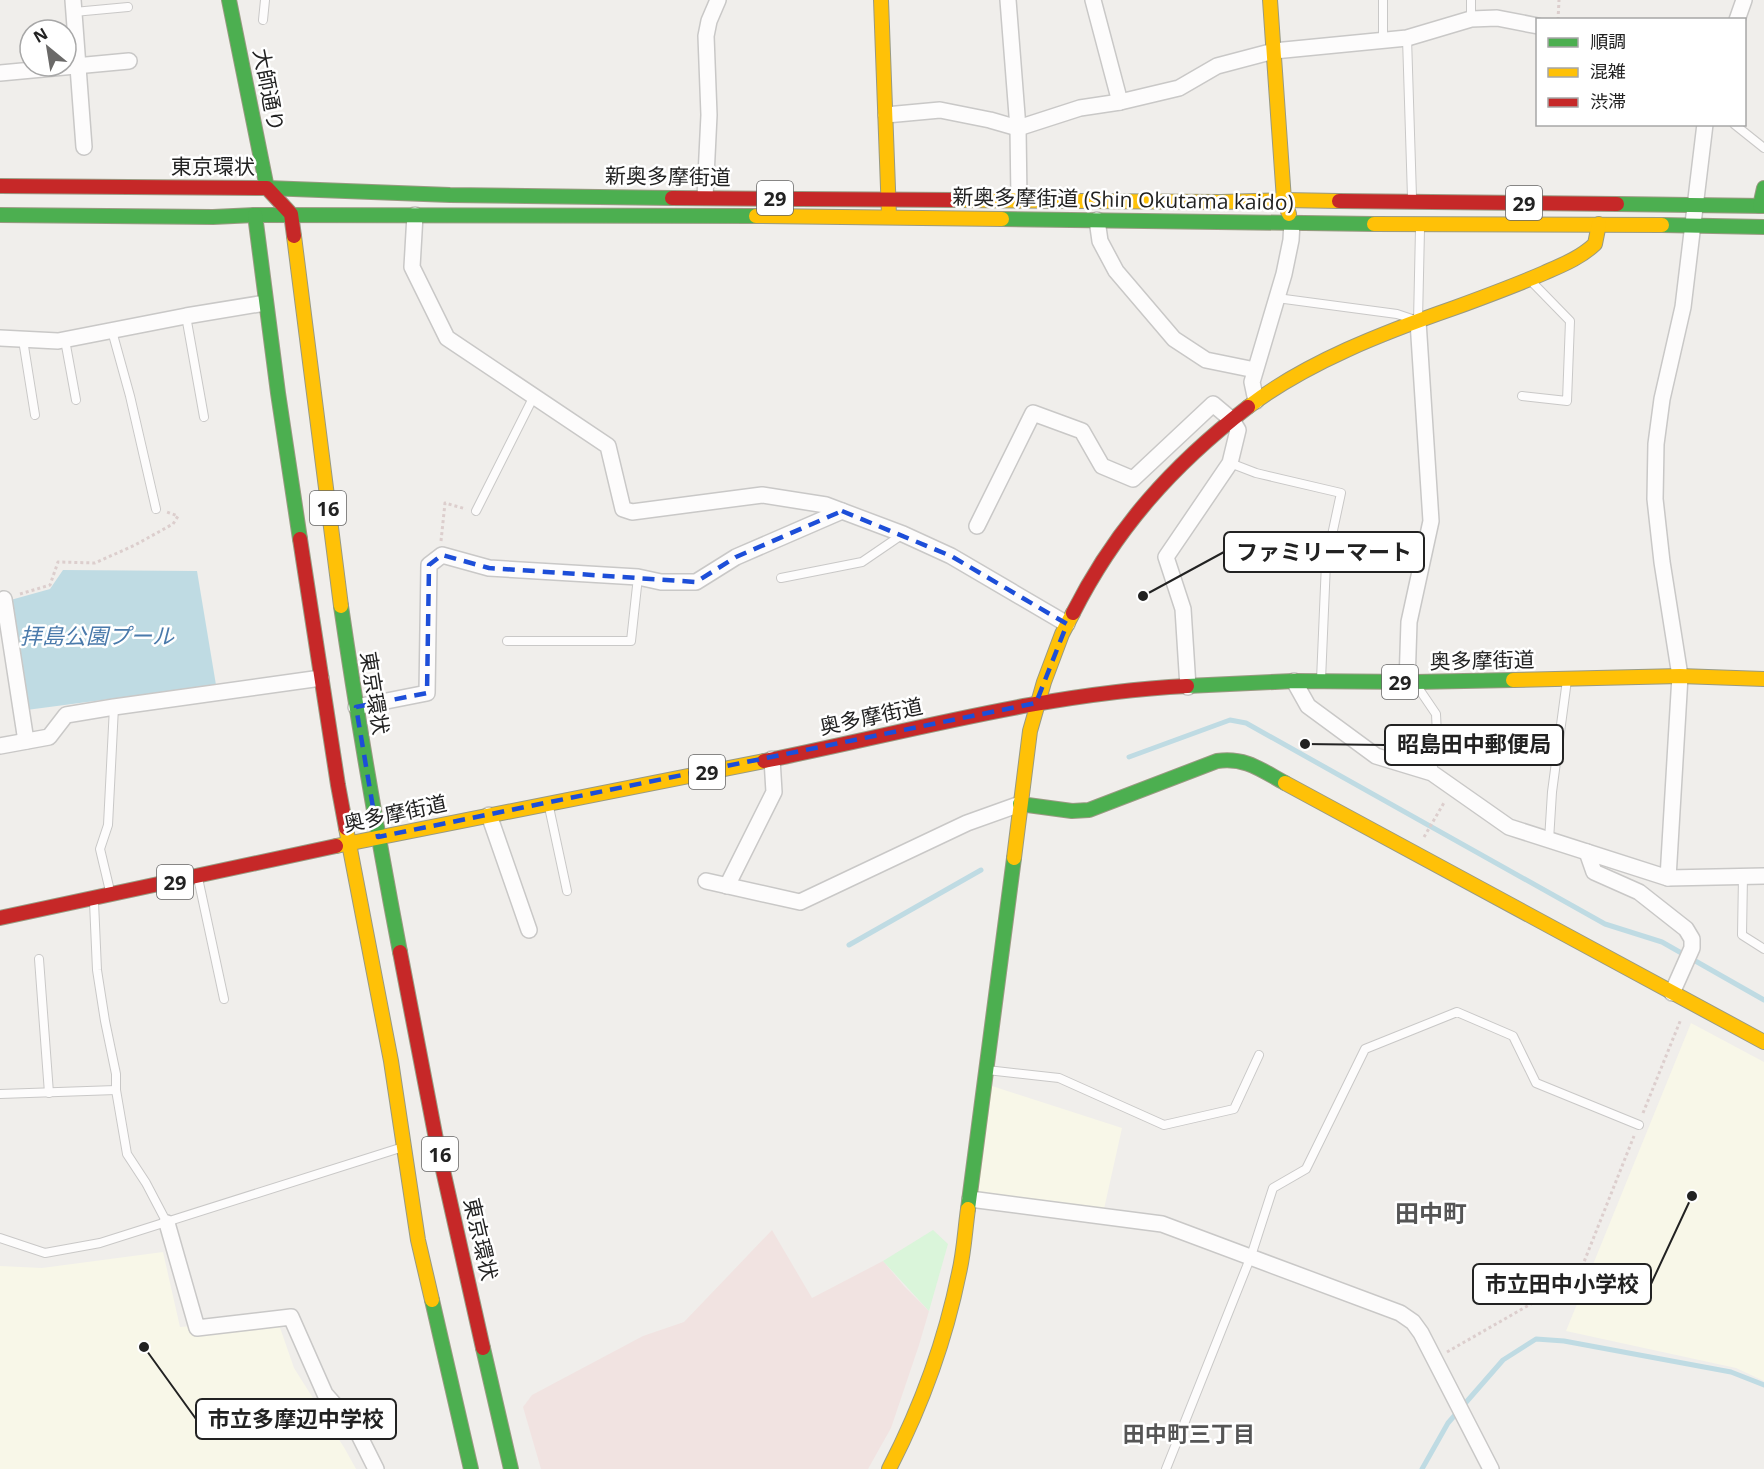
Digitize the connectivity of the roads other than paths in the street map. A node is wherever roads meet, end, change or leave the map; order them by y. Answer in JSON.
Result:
{"nodes":[{"id":1,"x":229,"y":0,"type":"edge"},
{"id":2,"x":264,"y":0,"type":"edge"},
{"id":3,"x":717,"y":0,"type":"edge"},
{"id":4,"x":881,"y":0,"type":"edge"},
{"id":5,"x":1008,"y":0,"type":"edge"},
{"id":6,"x":1093,"y":0,"type":"edge"},
{"id":7,"x":1270,"y":0,"type":"edge"},
{"id":8,"x":1383,"y":0,"type":"edge"},
{"id":9,"x":1471,"y":0,"type":"edge"},
{"id":10,"x":1744,"y":0,"type":"edge"},
{"id":11,"x":73,"y":6,"type":"edge"},
{"id":12,"x":128,"y":7,"type":"dead end"},
{"id":13,"x":1738,"y":18,"type":"edge"},
{"id":14,"x":1471,"y":19,"type":"junction"},
{"id":15,"x":263,"y":20,"type":"dead end"},
{"id":16,"x":1536,"y":26,"type":"edge"},
{"id":17,"x":1407,"y":38,"type":"junction"},
{"id":18,"x":1383,"y":39,"type":"junction"},
{"id":19,"x":1274,"y":51,"type":"junction"},
{"id":20,"x":129,"y":61,"type":"dead end"},
{"id":21,"x":78,"y":66,"type":"edge"},
{"id":22,"x":18,"y":71,"type":"edge"},
{"id":23,"x":0,"y":73,"type":"edge"},
{"id":24,"x":78,"y":78,"type":"edge"},
{"id":25,"x":1120,"y":102,"type":"junction"},
{"id":26,"x":886,"y":115,"type":"junction"},
{"id":27,"x":1706,"y":126,"type":"edge"},
{"id":28,"x":1736,"y":126,"type":"edge"},
{"id":29,"x":1018,"y":128,"type":"junction"},
{"id":30,"x":84,"y":147,"type":"dead end"},
{"id":31,"x":1764,"y":148,"type":"edge"},
{"id":32,"x":0,"y":186,"type":"edge"},
{"id":33,"x":267,"y":188,"type":"junction"},
{"id":34,"x":1764,"y":188,"type":"edge"},
{"id":35,"x":705,"y":197,"type":"junction"},
{"id":36,"x":889,"y":200,"type":"junction"},
{"id":37,"x":1019,"y":200,"type":"junction"},
{"id":38,"x":1284,"y":200,"type":"junction"},
{"id":39,"x":1412,"y":202,"type":"junction"},
{"id":40,"x":1694,"y":206,"type":"junction"},
{"id":41,"x":1762,"y":206,"type":"edge"},
{"id":42,"x":291,"y":214,"type":"junction"},
{"id":43,"x":0,"y":215,"type":"edge"},
{"id":44,"x":255,"y":215,"type":"junction"},
{"id":45,"x":415,"y":215,"type":"junction"},
{"id":46,"x":889,"y":218,"type":"junction"},
{"id":47,"x":1097,"y":220,"type":"junction"},
{"id":48,"x":1292,"y":222,"type":"junction"},
{"id":49,"x":1599,"y":224,"type":"junction"},
{"id":50,"x":1421,"y":225,"type":"junction"},
{"id":51,"x":1694,"y":225,"type":"junction"},
{"id":52,"x":1764,"y":227,"type":"edge"},
{"id":53,"x":1530,"y":280,"type":"junction"},
{"id":54,"x":1277,"y":298,"type":"junction"},
{"id":55,"x":265,"y":303,"type":"junction"},
{"id":56,"x":186,"y":316,"type":"junction"},
{"id":57,"x":1418,"y":321,"type":"junction"},
{"id":58,"x":112,"y":331,"type":"junction"},
{"id":59,"x":0,"y":338,"type":"edge"},
{"id":60,"x":23,"y":340,"type":"junction"},
{"id":61,"x":65,"y":340,"type":"junction"},
{"id":62,"x":1255,"y":370,"type":"junction"},
{"id":63,"x":534,"y":396,"type":"junction"},
{"id":64,"x":1522,"y":396,"type":"dead end"},
{"id":65,"x":76,"y":400,"type":"dead end"},
{"id":66,"x":1256,"y":401,"type":"junction"},
{"id":67,"x":35,"y":415,"type":"dead end"},
{"id":68,"x":204,"y":417,"type":"dead end"},
{"id":69,"x":1232,"y":420,"type":"junction"},
{"id":70,"x":1230,"y":463,"type":"junction"},
{"id":71,"x":156,"y":509,"type":"road end"},
{"id":72,"x":476,"y":511,"type":"road end"},
{"id":73,"x":842,"y":511,"type":"junction"},
{"id":74,"x":977,"y":526,"type":"dead end"},
{"id":75,"x":903,"y":534,"type":"junction"},
{"id":76,"x":638,"y":577,"type":"junction"},
{"id":77,"x":781,"y":578,"type":"dead end"},
{"id":78,"x":4,"y":599,"type":"road end"},
{"id":79,"x":1067,"y":624,"type":"junction"},
{"id":80,"x":507,"y":641,"type":"dead end"},
{"id":81,"x":1680,"y":676,"type":"junction"},
{"id":82,"x":321,"y":678,"type":"junction"},
{"id":83,"x":1568,"y":679,"type":"junction"},
{"id":84,"x":1764,"y":679,"type":"edge"},
{"id":85,"x":1294,"y":681,"type":"junction"},
{"id":86,"x":1321,"y":681,"type":"junction"},
{"id":87,"x":1411,"y":682,"type":"junction"},
{"id":88,"x":1188,"y":687,"type":"junction"},
{"id":89,"x":1036,"y":703,"type":"junction"},
{"id":90,"x":114,"y":706,"type":"junction"},
{"id":91,"x":356,"y":707,"type":"junction"},
{"id":92,"x":26,"y":741,"type":"junction"},
{"id":93,"x":0,"y":746,"type":"edge"},
{"id":94,"x":772,"y":759,"type":"junction"},
{"id":95,"x":1432,"y":774,"type":"junction"},
{"id":96,"x":548,"y":803,"type":"junction"},
{"id":97,"x":1020,"y":804,"type":"junction"},
{"id":98,"x":489,"y":815,"type":"junction"},
{"id":99,"x":378,"y":837,"type":"junction"},
{"id":100,"x":1549,"y":840,"type":"junction"},
{"id":101,"x":350,"y":844,"type":"junction"},
{"id":102,"x":1587,"y":852,"type":"junction"},
{"id":103,"x":1743,"y":876,"type":"junction"},
{"id":104,"x":1764,"y":876,"type":"edge"},
{"id":105,"x":197,"y":877,"type":"junction"},
{"id":106,"x":1668,"y":878,"type":"junction"},
{"id":107,"x":706,"y":881,"type":"dead end"},
{"id":108,"x":727,"y":886,"type":"junction"},
{"id":109,"x":567,"y":891,"type":"dead end"},
{"id":110,"x":111,"y":895,"type":"junction"},
{"id":111,"x":94,"y":899,"type":"junction"},
{"id":112,"x":0,"y":918,"type":"edge"},
{"id":113,"x":530,"y":930,"type":"dead end"},
{"id":114,"x":1764,"y":949,"type":"edge"},
{"id":115,"x":39,"y":959,"type":"dead end"},
{"id":116,"x":1672,"y":993,"type":"junction"},
{"id":117,"x":224,"y":999,"type":"dead end"},
{"id":118,"x":1764,"y":1042,"type":"edge"},
{"id":119,"x":1259,"y":1055,"type":"dead end"},
{"id":120,"x":986,"y":1069,"type":"junction"},
{"id":121,"x":116,"y":1090,"type":"junction"},
{"id":122,"x":49,"y":1093,"type":"junction"},
{"id":123,"x":0,"y":1094,"type":"edge"},
{"id":124,"x":1638,"y":1125,"type":"road end"},
{"id":125,"x":404,"y":1147,"type":"junction"},
{"id":126,"x":970,"y":1199,"type":"junction"},
{"id":127,"x":167,"y":1223,"type":"junction"},
{"id":128,"x":0,"y":1239,"type":"edge"},
{"id":129,"x":1251,"y":1257,"type":"junction"},
{"id":130,"x":376,"y":1469,"type":"edge"},
{"id":131,"x":471,"y":1469,"type":"edge"},
{"id":132,"x":511,"y":1469,"type":"edge"},
{"id":133,"x":889,"y":1469,"type":"edge"},
{"id":134,"x":1166,"y":1469,"type":"edge"},
{"id":135,"x":1491,"y":1469,"type":"edge"}],
"edges":[{"from":1,"to":33,"type":"main road","name":"大師通り"},
{"from":2,"to":15,"type":"lane"},
{"from":3,"to":35,"type":"street"},
{"from":4,"to":26,"type":"main road"},
{"from":5,"to":29,"type":"street"},
{"from":6,"to":25,"type":"street"},
{"from":7,"to":19,"type":"main road"},
{"from":8,"to":18,"type":"lane"},
{"from":9,"to":14,"type":"lane"},
{"from":10,"to":13,"type":"street"},
{"from":11,"to":12,"type":"lane"},
{"from":14,"to":16,"type":"street"},
{"from":14,"to":17,"type":"street"},
{"from":17,"to":18,"type":"street"},
{"from":17,"to":39,"type":"lane"},
{"from":18,"to":19,"type":"street"},
{"from":19,"to":25,"type":"street"},
{"from":19,"to":38,"type":"main road"},
{"from":20,"to":21,"type":"street"},
{"from":22,"to":23,"type":"street"},
{"from":24,"to":30,"type":"street"},
{"from":25,"to":29,"type":"street"},
{"from":26,"to":29,"type":"street"},
{"from":26,"to":36,"type":"main road"},
{"from":27,"to":40,"type":"street"},
{"from":28,"to":31,"type":"lane"},
{"from":29,"to":37,"type":"street"},
{"from":32,"to":33,"type":"main road","name":"東京環状"},
{"from":33,"to":35,"type":"main road","name":"新奥多摩街道","number":"29"},
{"from":33,"to":42,"type":"main road","name":"東京環状"},
{"from":33,"to":44,"type":"main road"},
{"from":34,"to":41,"type":"main road"},
{"from":35,"to":36,"type":"main road","name":"新奥多摩街道","number":"29"},
{"from":36,"to":37,"type":"main road","name":"新奥多摩街道","number":"29"},
{"from":36,"to":46,"type":"main road"},
{"from":37,"to":38,"type":"main road","name":"新奥多摩街道","number":"29"},
{"from":38,"to":39,"type":"main road","name":"新奥多摩街道 (Shin Okutama kaido)","number":"29"},
{"from":38,"to":48,"type":"main road"},
{"from":39,"to":40,"type":"main road","name":"新奥多摩街道 (Shin Okutama kaido)","number":"29"},
{"from":40,"to":41,"type":"main road","name":"新奥多摩街道 (Shin Okutama kaido)","number":"29"},
{"from":40,"to":51,"type":"street"},
{"from":42,"to":44,"type":"main road","number":"29"},
{"from":42,"to":45,"type":"main road","number":"29"},
{"from":42,"to":91,"type":"main road","name":"東京環状","number":"16"},
{"from":43,"to":44,"type":"main road"},
{"from":44,"to":55,"type":"main road","number":"16"},
{"from":45,"to":46,"type":"main road","name":"新奥多摩街道 (Shin Okutama kaido)","number":"29"},
{"from":45,"to":63,"type":"street"},
{"from":46,"to":47,"type":"main road","name":"新奥多摩街道 (Shin Okutama kaido)","number":"29"},
{"from":47,"to":48,"type":"main road","name":"新奥多摩街道 (Shin Okutama kaido)","number":"29"},
{"from":47,"to":62,"type":"street"},
{"from":48,"to":50,"type":"main road","name":"新奥多摩街道 (Shin Okutama kaido)","number":"29"},
{"from":48,"to":54,"type":"street"},
{"from":49,"to":50,"type":"main road","name":"新奥多摩街道 (Shin Okutama kaido)","number":"29"},
{"from":49,"to":51,"type":"main road","name":"新奥多摩街道 (Shin Okutama kaido)","number":"29"},
{"from":49,"to":53,"type":"main road"},
{"from":50,"to":57,"type":"lane"},
{"from":51,"to":52,"type":"main road","name":"新奥多摩街道 (Shin Okutama kaido)","number":"29"},
{"from":51,"to":81,"type":"street"},
{"from":53,"to":57,"type":"main road"},
{"from":53,"to":64,"type":"lane"},
{"from":54,"to":57,"type":"lane"},
{"from":54,"to":62,"type":"street"},
{"from":55,"to":56,"type":"street"},
{"from":55,"to":82,"type":"main road","number":"16"},
{"from":56,"to":58,"type":"street"},
{"from":56,"to":68,"type":"lane"},
{"from":57,"to":66,"type":"main road"},
{"from":57,"to":87,"type":"street"},
{"from":58,"to":61,"type":"street"},
{"from":58,"to":71,"type":"lane"},
{"from":59,"to":60,"type":"street"},
{"from":60,"to":61,"type":"street"},
{"from":60,"to":67,"type":"lane"},
{"from":61,"to":65,"type":"lane"},
{"from":62,"to":66,"type":"street"},
{"from":63,"to":72,"type":"lane"},
{"from":63,"to":73,"type":"street"},
{"from":66,"to":69,"type":"main road"},
{"from":69,"to":70,"type":"street"},
{"from":69,"to":74,"type":"street"},
{"from":69,"to":79,"type":"main road"},
{"from":70,"to":86,"type":"lane"},
{"from":70,"to":88,"type":"street"},
{"from":73,"to":75,"type":"street"},
{"from":73,"to":76,"type":"street"},
{"from":75,"to":77,"type":"lane"},
{"from":75,"to":79,"type":"street"},
{"from":76,"to":80,"type":"lane"},
{"from":76,"to":91,"type":"street"},
{"from":78,"to":92,"type":"street"},
{"from":79,"to":89,"type":"main road"},
{"from":81,"to":83,"type":"main road","name":"奥多摩街道","number":"29"},
{"from":81,"to":84,"type":"main road","name":"奥多摩街道","number":"29"},
{"from":81,"to":106,"type":"street"},
{"from":82,"to":90,"type":"street"},
{"from":82,"to":101,"type":"main road","number":"16"},
{"from":83,"to":87,"type":"main road","name":"奥多摩街道","number":"29"},
{"from":83,"to":100,"type":"lane"},
{"from":85,"to":86,"type":"main road","name":"奥多摩街道","number":"29"},
{"from":85,"to":88,"type":"main road","name":"奥多摩街道","number":"29"},
{"from":85,"to":95,"type":"street"},
{"from":86,"to":87,"type":"main road","name":"奥多摩街道","number":"29"},
{"from":87,"to":95,"type":"lane"},
{"from":88,"to":89,"type":"main road","name":"奥多摩街道","number":"29"},
{"from":89,"to":94,"type":"main road","name":"奥多摩街道","number":"29"},
{"from":89,"to":97,"type":"main road"},
{"from":90,"to":92,"type":"street"},
{"from":90,"to":110,"type":"lane"},
{"from":91,"to":99,"type":"main road","name":"東京環状","number":"16"},
{"from":92,"to":93,"type":"street"},
{"from":94,"to":96,"type":"main road","name":"奥多摩街道","number":"29"},
{"from":94,"to":108,"type":"street"},
{"from":95,"to":100,"type":"street"},
{"from":96,"to":98,"type":"main road","name":"奥多摩街道","number":"29"},
{"from":96,"to":109,"type":"lane"},
{"from":97,"to":108,"type":"street"},
{"from":97,"to":116,"type":"main road"},
{"from":97,"to":120,"type":"main road"},
{"from":98,"to":99,"type":"main road","name":"奥多摩街道","number":"29"},
{"from":98,"to":113,"type":"street"},
{"from":99,"to":101,"type":"main road","name":"奥多摩街道","number":"29"},
{"from":99,"to":132,"type":"main road","name":"東京環状","number":"16"},
{"from":100,"to":102,"type":"street"},
{"from":101,"to":105,"type":"main road","name":"奥多摩街道","number":"29"},
{"from":101,"to":125,"type":"main road","number":"16"},
{"from":102,"to":106,"type":"street"},
{"from":102,"to":116,"type":"street"},
{"from":103,"to":104,"type":"street"},
{"from":103,"to":106,"type":"street"},
{"from":103,"to":114,"type":"lane"},
{"from":105,"to":110,"type":"main road","name":"奥多摩街道","number":"29"},
{"from":105,"to":117,"type":"lane"},
{"from":107,"to":108,"type":"street"},
{"from":110,"to":111,"type":"main road","name":"奥多摩街道","number":"29"},
{"from":111,"to":112,"type":"main road","name":"奥多摩街道","number":"29"},
{"from":111,"to":121,"type":"lane"},
{"from":115,"to":122,"type":"lane"},
{"from":116,"to":118,"type":"main road"},
{"from":119,"to":120,"type":"lane"},
{"from":120,"to":126,"type":"main road"},
{"from":121,"to":122,"type":"lane"},
{"from":121,"to":127,"type":"lane"},
{"from":122,"to":123,"type":"lane"},
{"from":124,"to":129,"type":"lane"},
{"from":125,"to":127,"type":"lane"},
{"from":125,"to":131,"type":"main road","number":"16"},
{"from":126,"to":129,"type":"street"},
{"from":126,"to":133,"type":"main road"},
{"from":127,"to":128,"type":"lane"},
{"from":127,"to":130,"type":"street"},
{"from":129,"to":134,"type":"lane"},
{"from":129,"to":135,"type":"street"}]}
